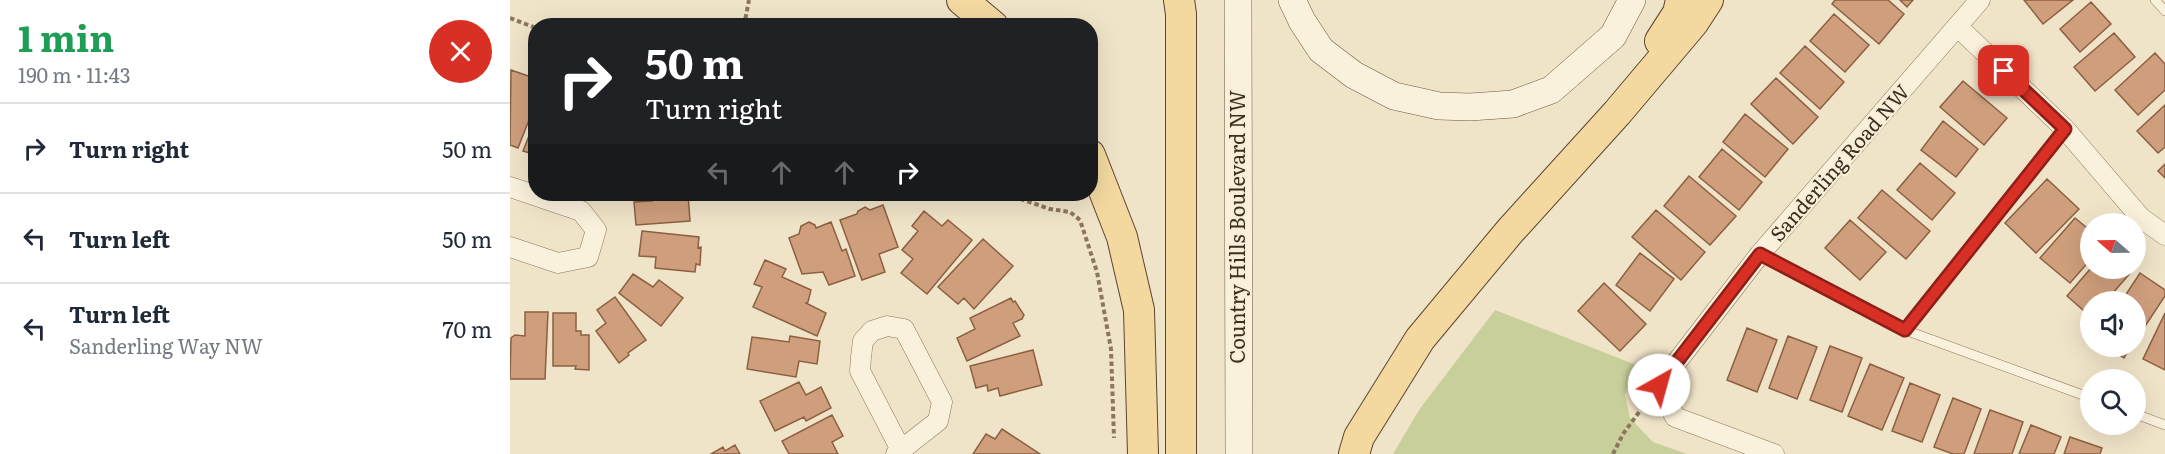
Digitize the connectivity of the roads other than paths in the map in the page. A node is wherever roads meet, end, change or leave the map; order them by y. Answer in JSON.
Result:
{"nodes":[{"id":1,"x":962,"y":0,"type":"edge"},
{"id":2,"x":1238,"y":0,"type":"edge"},
{"id":3,"x":1292,"y":0,"type":"edge"},
{"id":4,"x":1632,"y":0,"type":"edge"},
{"id":5,"x":1682,"y":0,"type":"edge"},
{"id":6,"x":1708,"y":0,"type":"edge"},
{"id":7,"x":1980,"y":0,"type":"edge"},
{"id":8,"x":2156,"y":0,"type":"edge"},
{"id":9,"x":1181,"y":5,"type":"edge"},
{"id":10,"x":2165,"y":11,"type":"edge"},
{"id":11,"x":983,"y":18,"type":"edge"},
{"id":12,"x":1958,"y":27,"type":"junction"},
{"id":13,"x":1617,"y":113,"type":"junction"},
{"id":14,"x":2065,"y":129,"type":"junction"},
{"id":15,"x":1098,"y":176,"type":"edge"},
{"id":16,"x":510,"y":187,"type":"edge"},
{"id":17,"x":528,"y":193,"type":"edge"},
{"id":18,"x":551,"y":201,"type":"edge"},
{"id":19,"x":2165,"y":234,"type":"edge"},
{"id":20,"x":510,"y":247,"type":"edge"},
{"id":21,"x":1760,"y":254,"type":"junction"},
{"id":22,"x":1905,"y":330,"type":"junction"},
{"id":23,"x":2080,"y":394,"type":"edge"},
{"id":24,"x":2146,"y":417,"type":"edge"},
{"id":25,"x":2165,"y":424,"type":"edge"},
{"id":26,"x":899,"y":452,"type":"edge"},
{"id":27,"x":1143,"y":454,"type":"edge"},
{"id":28,"x":1181,"y":454,"type":"edge"},
{"id":29,"x":1239,"y":454,"type":"edge"},
{"id":30,"x":1354,"y":454,"type":"edge"},
{"id":31,"x":1774,"y":454,"type":"edge"}],
"edges":[{"from":1,"to":11,"type":"main road"},
{"from":2,"to":29,"type":"main road","name":"Country Hills Boulevard NW"},
{"from":3,"to":4,"type":"main road"},
{"from":5,"to":13,"type":"main road"},
{"from":6,"to":13,"type":"main road"},
{"from":7,"to":12,"type":"street","name":"Sanderling Road NW"},
{"from":8,"to":10,"type":"lane"},
{"from":9,"to":28,"type":"main road"},
{"from":12,"to":14,"type":"street"},
{"from":12,"to":21,"type":"street","name":"Sanderling Road NW"},
{"from":13,"to":30,"type":"main road"},
{"from":14,"to":19,"type":"street"},
{"from":14,"to":22,"type":"lane"},
{"from":15,"to":27,"type":"main road"},
{"from":16,"to":17,"type":"street"},
{"from":18,"to":20,"type":"street"},
{"from":21,"to":22,"type":"lane"},
{"from":21,"to":31,"type":"street","name":"Sanderling Road NW"},
{"from":22,"to":23,"type":"lane"},
{"from":24,"to":25,"type":"lane"},
{"from":26,"to":26,"type":"street"}]}
